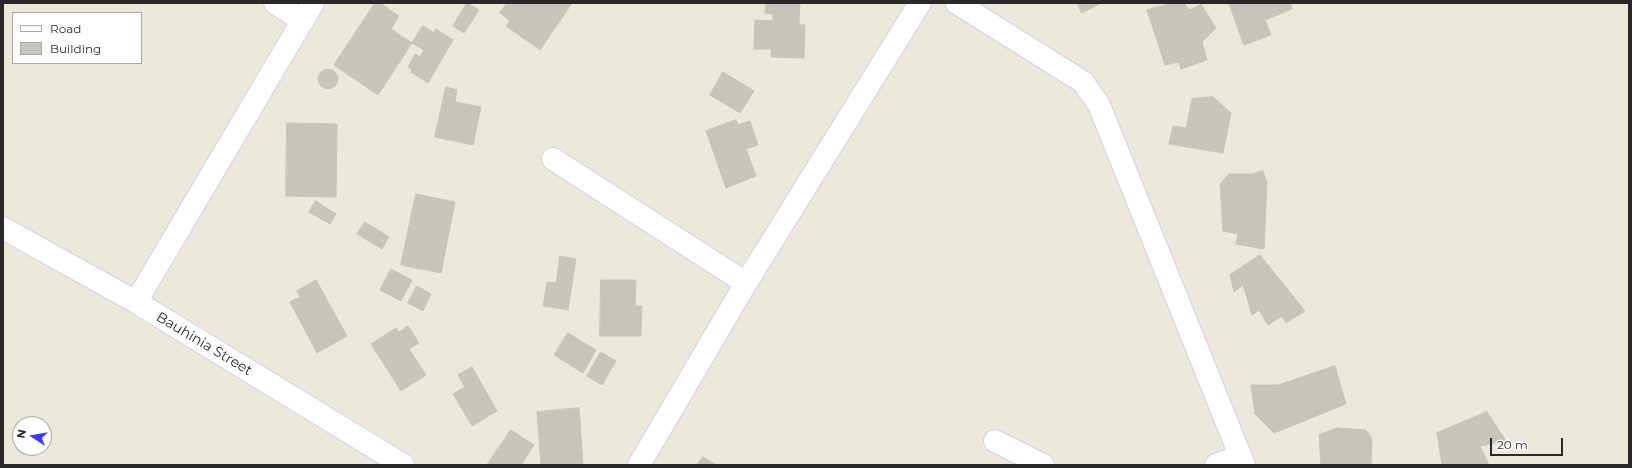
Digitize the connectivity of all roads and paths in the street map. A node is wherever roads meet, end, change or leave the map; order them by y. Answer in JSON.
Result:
{"nodes":[{"id":1,"x":275,"y":3,"type":"edge"},
{"id":2,"x":920,"y":3,"type":"edge"},
{"id":3,"x":957,"y":3,"type":"edge"},
{"id":4,"x":308,"y":12,"type":"edge"},
{"id":5,"x":553,"y":159,"type":"dead end"},
{"id":6,"x":3,"y":228,"type":"edge"},
{"id":7,"x":746,"y":283,"type":"junction"},
{"id":8,"x":136,"y":302,"type":"junction"},
{"id":9,"x":995,"y":441,"type":"dead end"},
{"id":10,"x":1242,"y":461,"type":"edge"},
{"id":11,"x":403,"y":465,"type":"edge"},
{"id":12,"x":640,"y":465,"type":"edge"},
{"id":13,"x":1043,"y":465,"type":"edge"},
{"id":14,"x":1216,"y":465,"type":"edge"}],
"edges":[{"from":1,"to":4,"type":"street"},
{"from":2,"to":7,"type":"street"},
{"from":3,"to":10,"type":"street"},
{"from":4,"to":8,"type":"street"},
{"from":5,"to":7,"type":"street"},
{"from":6,"to":8,"type":"street","name":"Bauhinia Street"},
{"from":7,"to":12,"type":"street"},
{"from":8,"to":11,"type":"street","name":"Bauhinia Street"},
{"from":9,"to":13,"type":"street"},
{"from":10,"to":14,"type":"street"}]}
